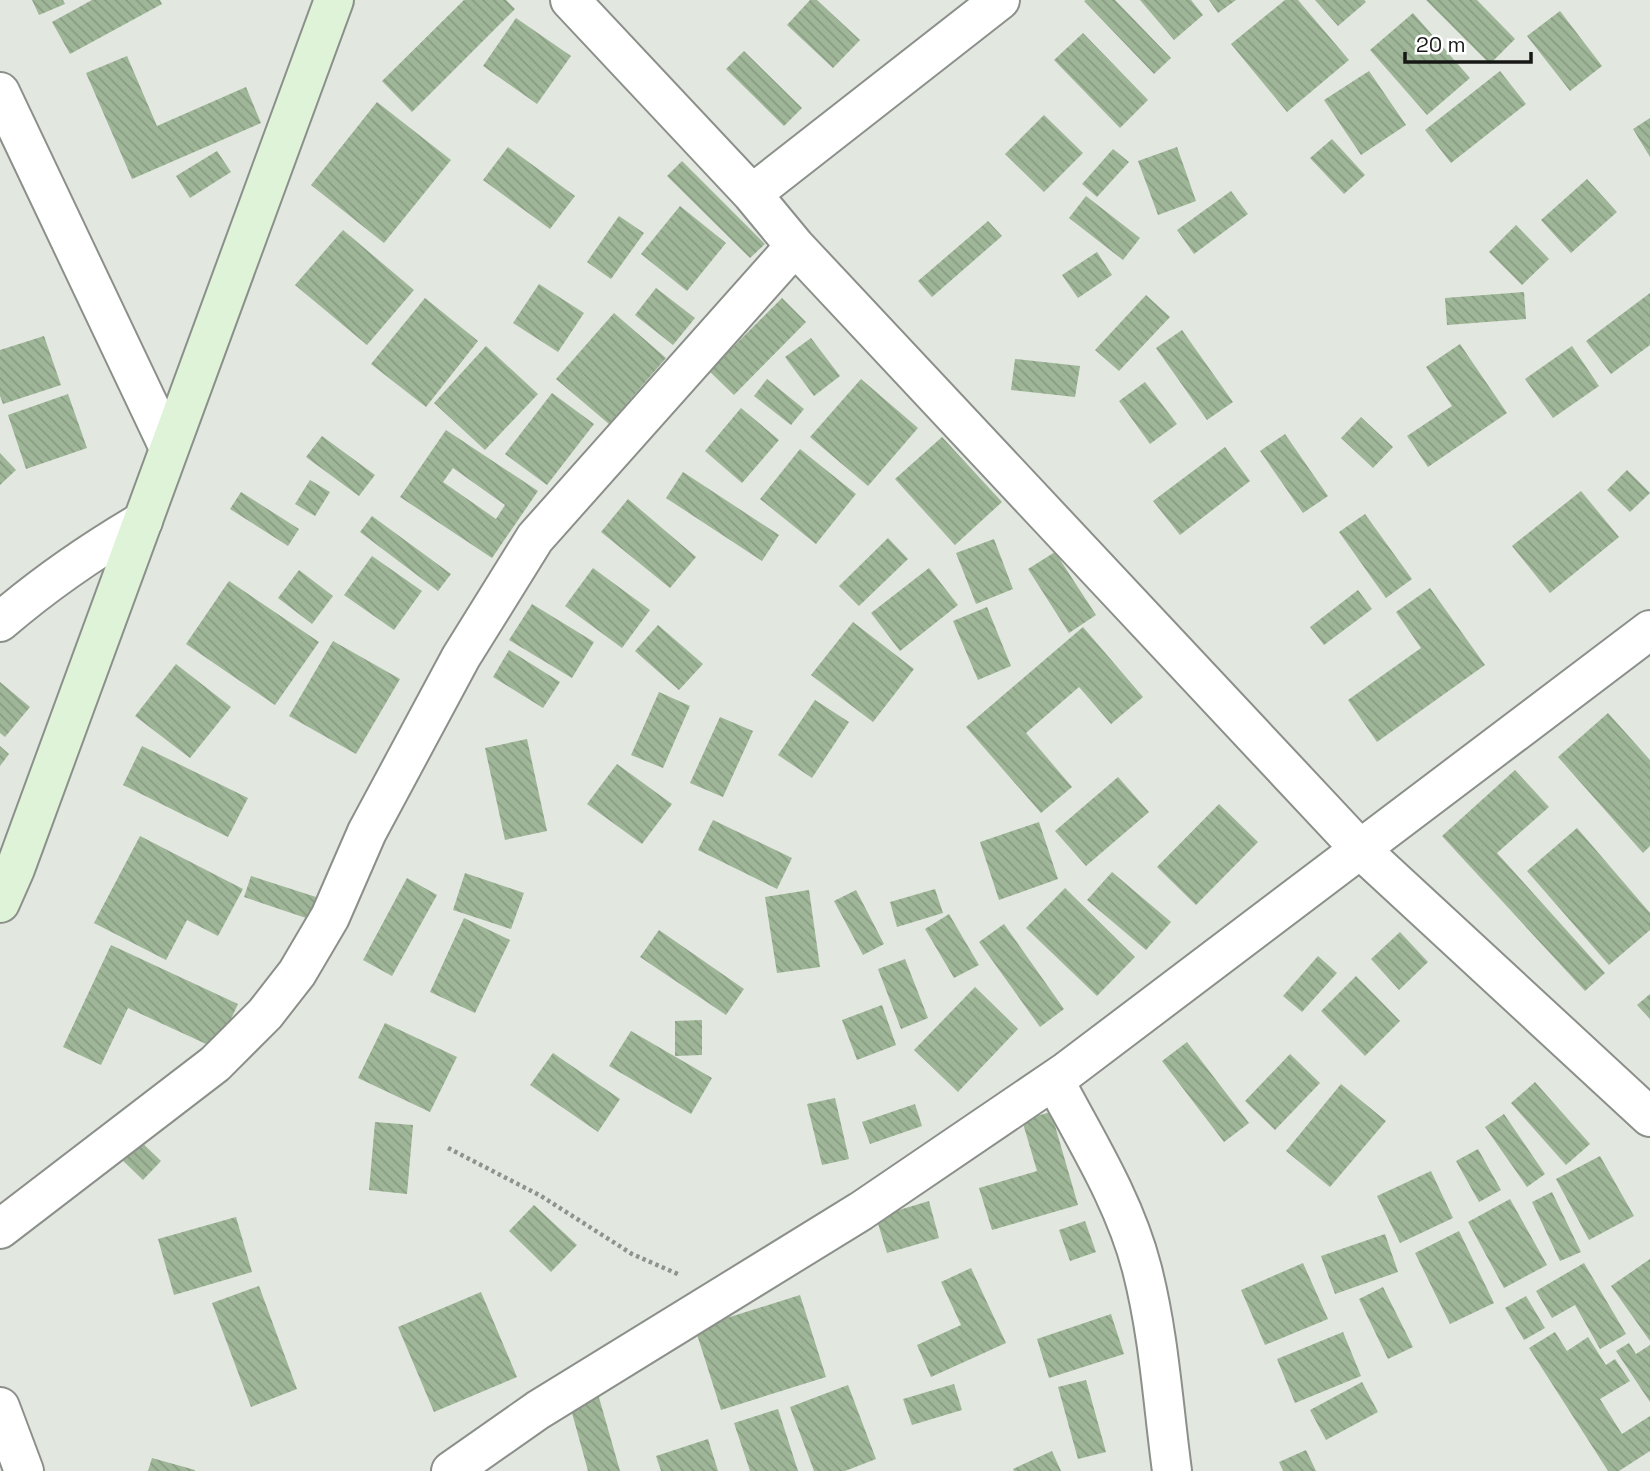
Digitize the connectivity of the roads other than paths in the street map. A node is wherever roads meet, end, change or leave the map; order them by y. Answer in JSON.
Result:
{"nodes":[{"id":1,"x":334,"y":0,"type":"edge"},
{"id":2,"x":570,"y":0,"type":"edge"},
{"id":3,"x":1000,"y":0,"type":"edge"},
{"id":4,"x":0,"y":92,"type":"edge"},
{"id":5,"x":10,"y":141,"type":"edge"},
{"id":6,"x":752,"y":194,"type":"junction"},
{"id":7,"x":795,"y":246,"type":"junction"},
{"id":8,"x":169,"y":448,"type":"junction"},
{"id":9,"x":143,"y":521,"type":"junction"},
{"id":10,"x":0,"y":621,"type":"edge"},
{"id":11,"x":1650,"y":630,"type":"edge"},
{"id":12,"x":1360,"y":849,"type":"junction"},
{"id":13,"x":0,"y":903,"type":"edge"},
{"id":14,"x":1054,"y":1080,"type":"junction"},
{"id":15,"x":1650,"y":1117,"type":"edge"},
{"id":16,"x":0,"y":1229,"type":"edge"},
{"id":17,"x":0,"y":1407,"type":"edge"},
{"id":18,"x":24,"y":1471,"type":"edge"},
{"id":19,"x":451,"y":1471,"type":"edge"},
{"id":20,"x":1172,"y":1471,"type":"edge"}],
"edges":[{"from":1,"to":8,"type":"main road"},
{"from":2,"to":6,"type":"street"},
{"from":3,"to":6,"type":"street"},
{"from":4,"to":5,"type":"street"},
{"from":5,"to":8,"type":"street"},
{"from":6,"to":7,"type":"street"},
{"from":7,"to":12,"type":"street"},
{"from":7,"to":16,"type":"street"},
{"from":8,"to":9,"type":"main road"},
{"from":9,"to":10,"type":"street"},
{"from":9,"to":13,"type":"main road"},
{"from":11,"to":12,"type":"street"},
{"from":12,"to":14,"type":"street"},
{"from":12,"to":15,"type":"street"},
{"from":14,"to":19,"type":"street"},
{"from":14,"to":20,"type":"street"},
{"from":17,"to":18,"type":"street"}]}
